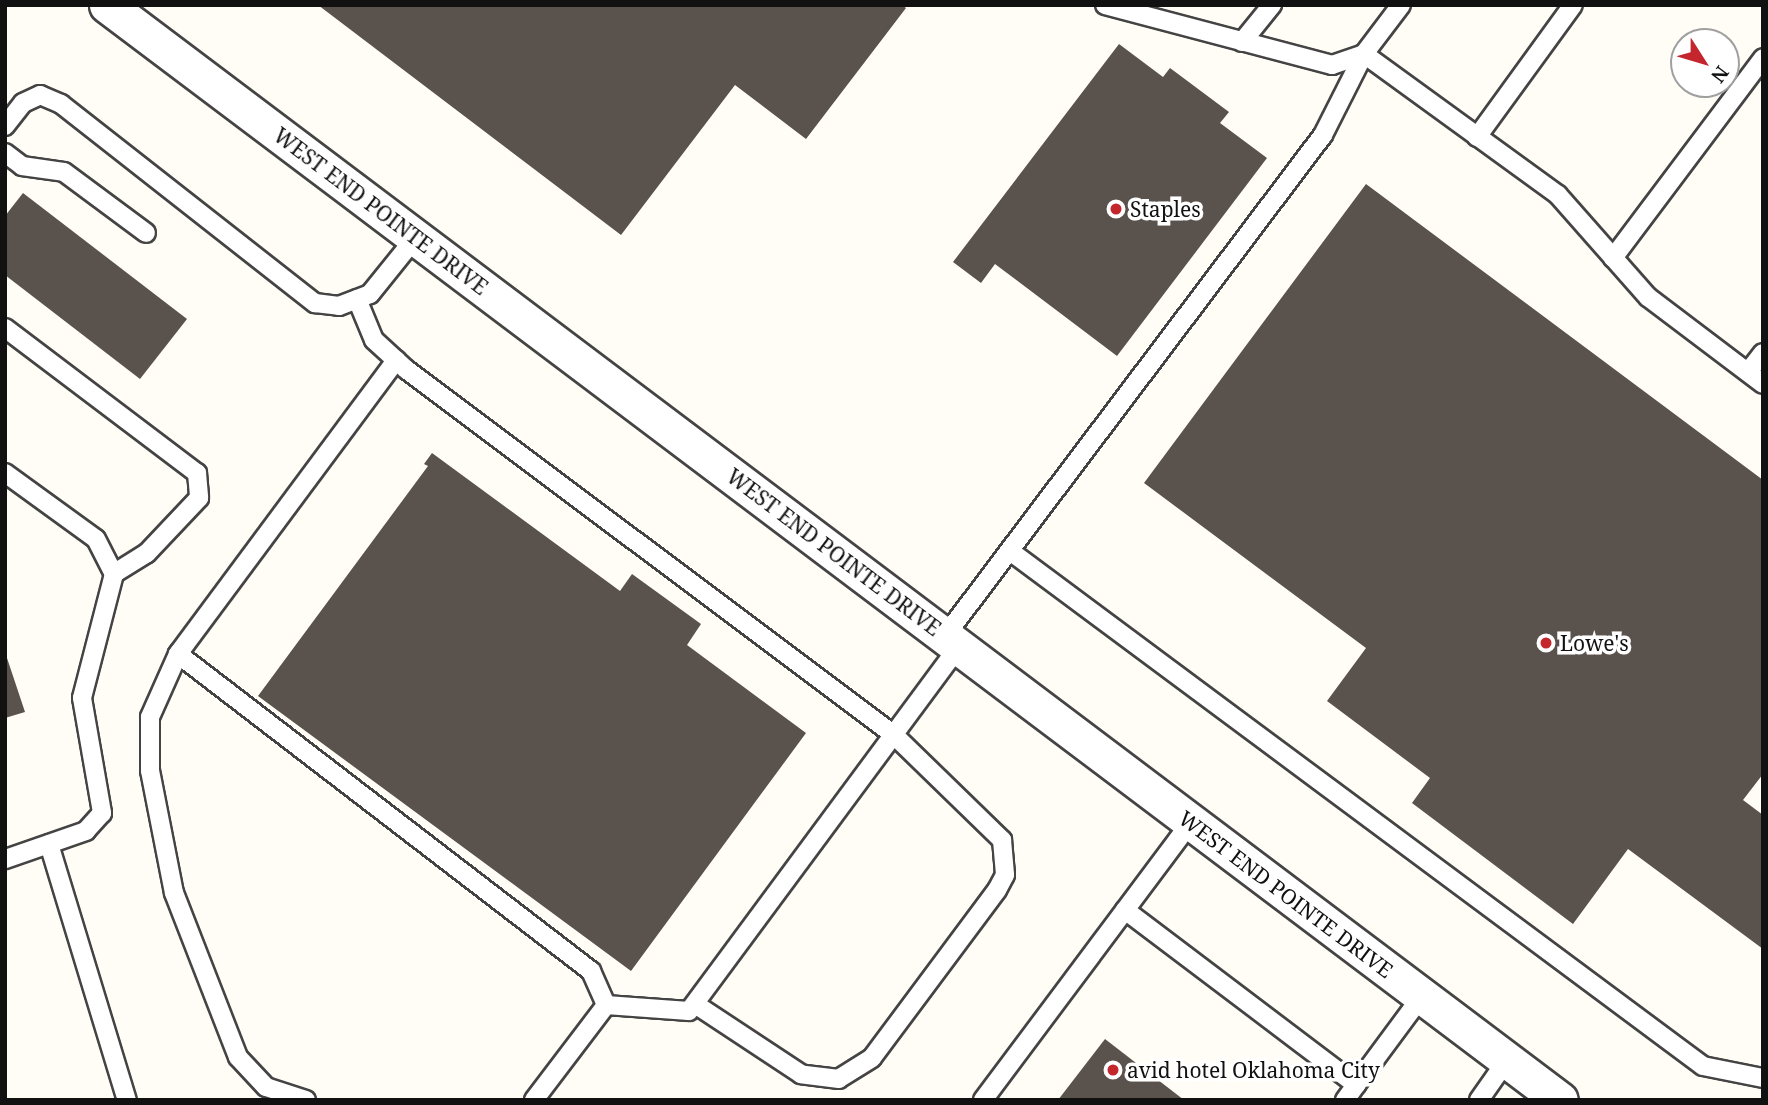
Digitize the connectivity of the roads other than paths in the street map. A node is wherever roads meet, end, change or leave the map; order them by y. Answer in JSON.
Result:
{"nodes":[{"id":1,"x":107,"y":5,"type":"edge"},
{"id":2,"x":1105,"y":5,"type":"edge"},
{"id":3,"x":1272,"y":5,"type":"edge"},
{"id":4,"x":1401,"y":5,"type":"edge"},
{"id":5,"x":1573,"y":5,"type":"edge"},
{"id":6,"x":1242,"y":42,"type":"junction"},
{"id":7,"x":1364,"y":54,"type":"junction"},
{"id":8,"x":1763,"y":58,"type":"edge"},
{"id":9,"x":5,"y":125,"type":"edge"},
{"id":10,"x":1477,"y":136,"type":"junction"},
{"id":11,"x":5,"y":153,"type":"edge"},
{"id":12,"x":146,"y":233,"type":"dead end"},
{"id":13,"x":416,"y":237,"type":"junction"},
{"id":14,"x":1613,"y":258,"type":"junction"},
{"id":15,"x":357,"y":299,"type":"junction"},
{"id":16,"x":5,"y":328,"type":"edge"},
{"id":17,"x":1763,"y":353,"type":"edge"},
{"id":18,"x":396,"y":360,"type":"junction"},
{"id":19,"x":1748,"y":372,"type":"junction"},
{"id":20,"x":1763,"y":384,"type":"edge"},
{"id":21,"x":5,"y":473,"type":"edge"},
{"id":22,"x":1010,"y":551,"type":"junction"},
{"id":23,"x":114,"y":574,"type":"junction"},
{"id":24,"x":952,"y":641,"type":"junction"},
{"id":25,"x":178,"y":654,"type":"junction"},
{"id":26,"x":894,"y":735,"type":"junction"},
{"id":27,"x":1191,"y":822,"type":"junction"},
{"id":28,"x":49,"y":844,"type":"junction"},
{"id":29,"x":5,"y":859,"type":"edge"},
{"id":30,"x":1125,"y":910,"type":"junction"},
{"id":31,"x":1422,"y":997,"type":"junction"},
{"id":32,"x":695,"y":1004,"type":"junction"},
{"id":33,"x":606,"y":1005,"type":"junction"},
{"id":34,"x":1507,"y":1060,"type":"junction"},
{"id":35,"x":1763,"y":1078,"type":"edge"},
{"id":36,"x":1356,"y":1085,"type":"junction"},
{"id":37,"x":127,"y":1100,"type":"edge"},
{"id":38,"x":306,"y":1100,"type":"edge"},
{"id":39,"x":534,"y":1100,"type":"edge"},
{"id":40,"x":983,"y":1100,"type":"edge"},
{"id":41,"x":1345,"y":1100,"type":"edge"},
{"id":42,"x":1479,"y":1100,"type":"edge"},
{"id":43,"x":1560,"y":1100,"type":"edge"}],
"edges":[{"from":1,"to":13,"type":"street","name":"WEST END POINTE DRIVE"},
{"from":2,"to":6,"type":"lane"},
{"from":3,"to":6,"type":"lane"},
{"from":4,"to":7,"type":"lane"},
{"from":5,"to":10,"type":"lane"},
{"from":6,"to":7,"type":"lane"},
{"from":7,"to":10,"type":"lane"},
{"from":7,"to":22,"type":"lane"},
{"from":8,"to":14,"type":"lane"},
{"from":9,"to":15,"type":"lane"},
{"from":10,"to":14,"type":"lane"},
{"from":11,"to":12,"type":"lane"},
{"from":13,"to":15,"type":"lane"},
{"from":13,"to":24,"type":"street","name":"WEST END POINTE DRIVE"},
{"from":14,"to":19,"type":"lane"},
{"from":15,"to":18,"type":"lane"},
{"from":16,"to":23,"type":"lane"},
{"from":17,"to":19,"type":"lane"},
{"from":18,"to":25,"type":"lane"},
{"from":18,"to":26,"type":"lane"},
{"from":19,"to":20,"type":"lane"},
{"from":21,"to":23,"type":"lane"},
{"from":22,"to":24,"type":"lane"},
{"from":22,"to":35,"type":"lane"},
{"from":23,"to":28,"type":"lane"},
{"from":24,"to":26,"type":"lane"},
{"from":24,"to":27,"type":"street","name":"WEST END POINTE DRIVE"},
{"from":25,"to":33,"type":"lane"},
{"from":25,"to":38,"type":"lane"},
{"from":26,"to":32,"type":"lane"},
{"from":26,"to":32,"type":"lane"},
{"from":27,"to":30,"type":"lane"},
{"from":27,"to":31,"type":"street","name":"WEST END POINTE DRIVE"},
{"from":28,"to":29,"type":"lane"},
{"from":28,"to":37,"type":"lane"},
{"from":30,"to":36,"type":"lane"},
{"from":30,"to":40,"type":"lane"},
{"from":31,"to":34,"type":"street","name":"WEST END POINTE DRIVE"},
{"from":31,"to":36,"type":"lane"},
{"from":32,"to":33,"type":"lane"},
{"from":33,"to":39,"type":"lane"},
{"from":34,"to":42,"type":"lane"},
{"from":34,"to":43,"type":"street","name":"WEST END POINTE DRIVE"},
{"from":36,"to":41,"type":"lane"}]}
